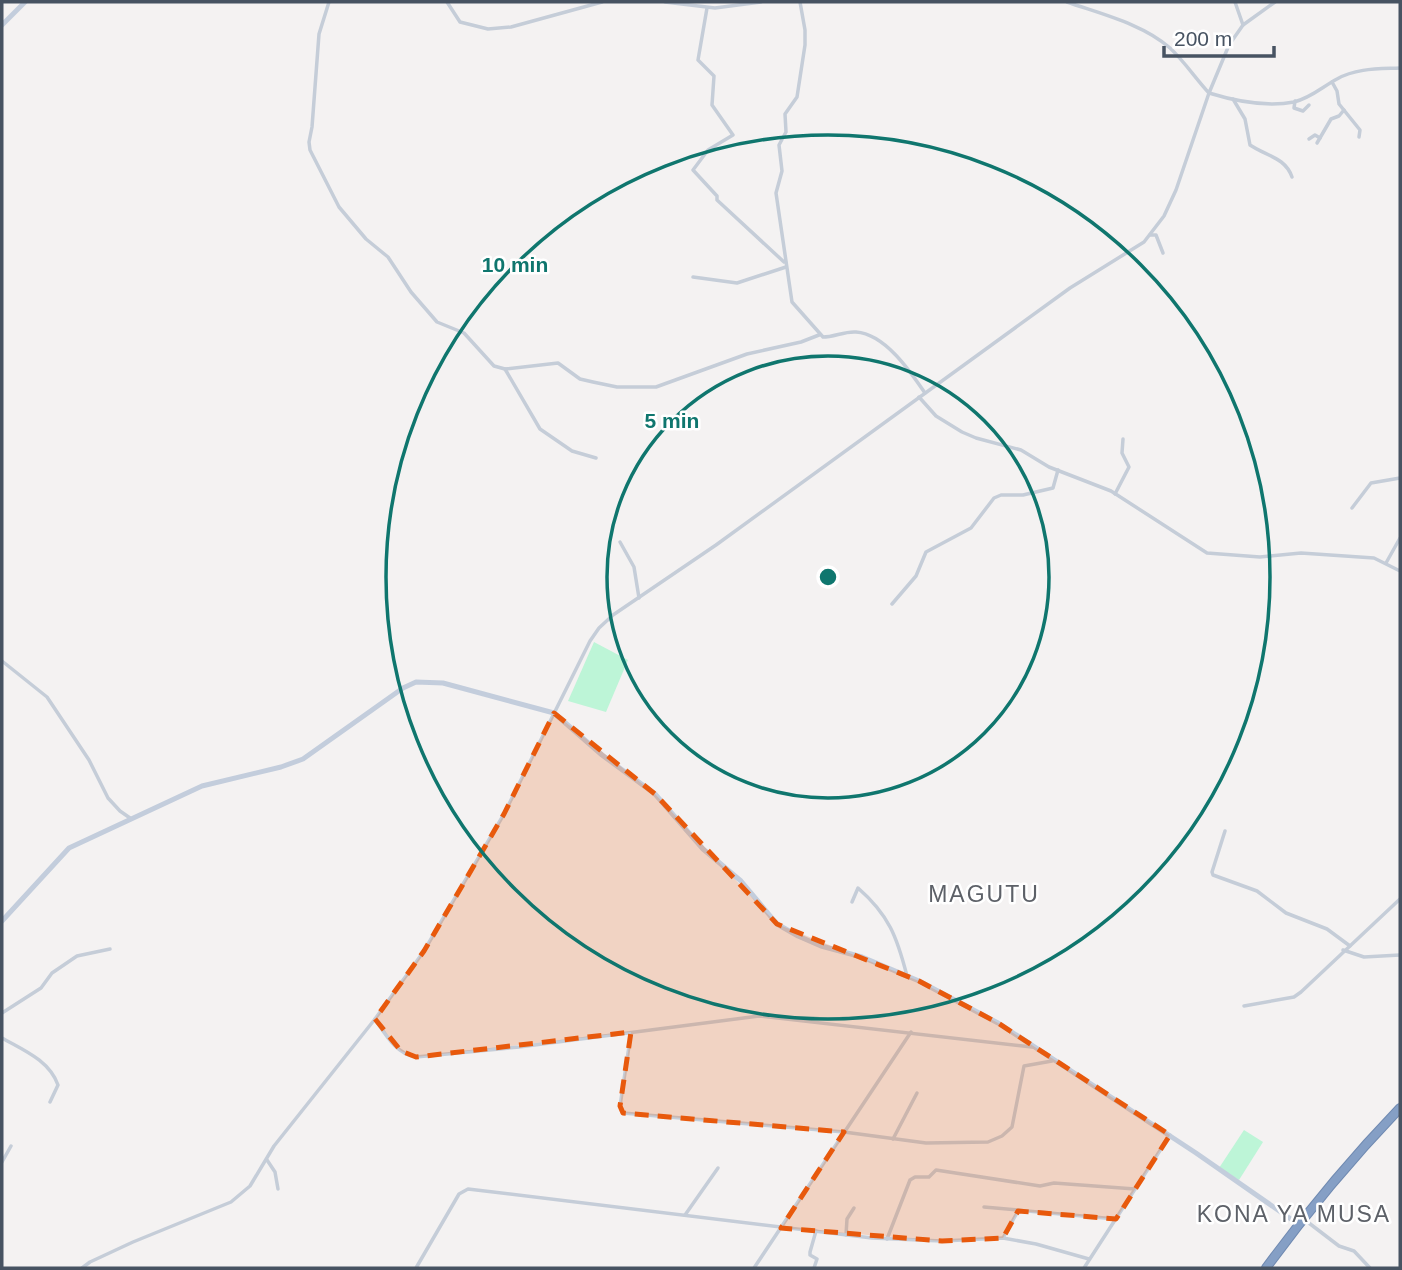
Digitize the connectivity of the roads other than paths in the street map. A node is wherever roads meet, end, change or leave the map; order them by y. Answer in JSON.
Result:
{"nodes":[{"id":1,"x":25,"y":2,"type":"edge"},
{"id":2,"x":329,"y":2,"type":"edge"},
{"id":3,"x":447,"y":2,"type":"edge"},
{"id":4,"x":602,"y":2,"type":"edge"},
{"id":5,"x":665,"y":2,"type":"edge"},
{"id":6,"x":761,"y":2,"type":"edge"},
{"id":7,"x":800,"y":2,"type":"edge"},
{"id":8,"x":1067,"y":2,"type":"edge"},
{"id":9,"x":1235,"y":2,"type":"edge"},
{"id":10,"x":1275,"y":2,"type":"edge"},
{"id":11,"x":707,"y":8,"type":"junction"},
{"id":12,"x":2,"y":25,"type":"edge"},
{"id":13,"x":1243,"y":25,"type":"junction"},
{"id":14,"x":1400,"y":68,"type":"edge"},
{"id":15,"x":1332,"y":82,"type":"junction"},
{"id":16,"x":1209,"y":93,"type":"junction"},
{"id":17,"x":1234,"y":99,"type":"junction"},
{"id":18,"x":1295,"y":102,"type":"junction"},
{"id":19,"x":1309,"y":105,"type":"dead end"},
{"id":20,"x":1344,"y":110,"type":"junction"},
{"id":21,"x":1359,"y":137,"type":"dead end"},
{"id":22,"x":1309,"y":139,"type":"dead end"},
{"id":23,"x":1292,"y":177,"type":"dead end"},
{"id":24,"x":1150,"y":234,"type":"junction"},
{"id":25,"x":1163,"y":253,"type":"dead end"},
{"id":26,"x":786,"y":265,"type":"junction"},
{"id":27,"x":693,"y":276,"type":"dead end"},
{"id":28,"x":819,"y":335,"type":"junction"},
{"id":29,"x":505,"y":369,"type":"junction"},
{"id":30,"x":925,"y":393,"type":"junction"},
{"id":31,"x":919,"y":397,"type":"junction"},
{"id":32,"x":1123,"y":439,"type":"dead end"},
{"id":33,"x":596,"y":458,"type":"dead end"},
{"id":34,"x":1058,"y":470,"type":"junction"},
{"id":35,"x":1400,"y":478,"type":"edge"},
{"id":36,"x":1115,"y":494,"type":"junction"},
{"id":37,"x":1352,"y":508,"type":"dead end"},
{"id":38,"x":1400,"y":538,"type":"edge"},
{"id":39,"x":620,"y":542,"type":"dead end"},
{"id":40,"x":1386,"y":563,"type":"junction"},
{"id":41,"x":1400,"y":572,"type":"edge"},
{"id":42,"x":639,"y":598,"type":"junction"},
{"id":43,"x":892,"y":604,"type":"dead end"},
{"id":44,"x":2,"y":662,"type":"edge"},
{"id":45,"x":554,"y":713,"type":"junction"},
{"id":46,"x":130,"y":818,"type":"junction"},
{"id":47,"x":1225,"y":831,"type":"dead end"},
{"id":48,"x":1400,"y":899,"type":"edge"},
{"id":49,"x":852,"y":902,"type":"dead end"},
{"id":50,"x":2,"y":921,"type":"edge"},
{"id":51,"x":1350,"y":946,"type":"junction"},
{"id":52,"x":110,"y":949,"type":"dead end"},
{"id":53,"x":1343,"y":950,"type":"junction"},
{"id":54,"x":1400,"y":955,"type":"edge"},
{"id":55,"x":907,"y":976,"type":"junction"},
{"id":56,"x":1244,"y":1006,"type":"dead end"},
{"id":57,"x":2,"y":1013,"type":"edge"},
{"id":58,"x":375,"y":1019,"type":"junction"},
{"id":59,"x":631,"y":1032,"type":"junction"},
{"id":60,"x":911,"y":1032,"type":"junction"},
{"id":61,"x":2,"y":1038,"type":"edge"},
{"id":62,"x":1032,"y":1047,"type":"junction"},
{"id":63,"x":1052,"y":1060,"type":"junction"},
{"id":64,"x":918,"y":1093,"type":"dead end"},
{"id":65,"x":50,"y":1102,"type":"dead end"},
{"id":66,"x":1400,"y":1108,"type":"edge"},
{"id":67,"x":844,"y":1132,"type":"junction"},
{"id":68,"x":1170,"y":1135,"type":"junction"},
{"id":69,"x":893,"y":1139,"type":"junction"},
{"id":70,"x":11,"y":1146,"type":"dead end"},
{"id":71,"x":267,"y":1160,"type":"junction"},
{"id":72,"x":2,"y":1162,"type":"edge"},
{"id":73,"x":718,"y":1168,"type":"dead end"},
{"id":74,"x":278,"y":1189,"type":"dead end"},
{"id":75,"x":1135,"y":1189,"type":"junction"},
{"id":76,"x":984,"y":1207,"type":"dead end"},
{"id":77,"x":854,"y":1208,"type":"dead end"},
{"id":78,"x":1018,"y":1211,"type":"junction"},
{"id":79,"x":685,"y":1215,"type":"junction"},
{"id":80,"x":1116,"y":1219,"type":"junction"},
{"id":81,"x":1301,"y":1221,"type":"junction"},
{"id":82,"x":781,"y":1228,"type":"junction"},
{"id":83,"x":816,"y":1231,"type":"junction"},
{"id":84,"x":846,"y":1235,"type":"junction"},
{"id":85,"x":1003,"y":1238,"type":"junction"},
{"id":86,"x":887,"y":1239,"type":"junction"},
{"id":87,"x":1089,"y":1259,"type":"junction"},
{"id":88,"x":82,"y":1268,"type":"edge"},
{"id":89,"x":416,"y":1268,"type":"edge"},
{"id":90,"x":754,"y":1268,"type":"edge"},
{"id":91,"x":814,"y":1268,"type":"edge"},
{"id":92,"x":1084,"y":1268,"type":"edge"},
{"id":93,"x":1266,"y":1268,"type":"edge"},
{"id":94,"x":1370,"y":1268,"type":"edge"}],
"edges":[{"from":1,"to":12,"type":"street"},
{"from":2,"to":29,"type":"street"},
{"from":3,"to":4,"type":"street"},
{"from":5,"to":11,"type":"street"},
{"from":6,"to":11,"type":"street"},
{"from":7,"to":26,"type":"street"},
{"from":8,"to":16,"type":"street"},
{"from":9,"to":13,"type":"street"},
{"from":10,"to":13,"type":"street"},
{"from":11,"to":26,"type":"street"},
{"from":13,"to":16,"type":"street"},
{"from":14,"to":15,"type":"street"},
{"from":15,"to":18,"type":"street"},
{"from":15,"to":20,"type":"street"},
{"from":16,"to":17,"type":"street"},
{"from":16,"to":24,"type":"street"},
{"from":17,"to":18,"type":"street"},
{"from":17,"to":23,"type":"street"},
{"from":18,"to":19,"type":"street"},
{"from":20,"to":21,"type":"street"},
{"from":20,"to":22,"type":"street"},
{"from":24,"to":25,"type":"street"},
{"from":24,"to":30,"type":"street"},
{"from":26,"to":27,"type":"street"},
{"from":26,"to":28,"type":"street"},
{"from":28,"to":29,"type":"street"},
{"from":28,"to":30,"type":"street"},
{"from":29,"to":33,"type":"street"},
{"from":30,"to":31,"type":"street"},
{"from":31,"to":34,"type":"street"},
{"from":31,"to":42,"type":"street"},
{"from":32,"to":36,"type":"street"},
{"from":34,"to":36,"type":"street"},
{"from":34,"to":43,"type":"street"},
{"from":35,"to":37,"type":"street"},
{"from":36,"to":40,"type":"street"},
{"from":38,"to":40,"type":"street"},
{"from":39,"to":42,"type":"street"},
{"from":40,"to":41,"type":"street"},
{"from":42,"to":45,"type":"street"},
{"from":44,"to":46,"type":"street"},
{"from":45,"to":46,"type":"street"},
{"from":45,"to":55,"type":"street"},
{"from":45,"to":58,"type":"street"},
{"from":46,"to":50,"type":"street"},
{"from":47,"to":51,"type":"street"},
{"from":48,"to":51,"type":"street"},
{"from":49,"to":55,"type":"street"},
{"from":51,"to":53,"type":"street"},
{"from":52,"to":57,"type":"street"},
{"from":53,"to":54,"type":"street"},
{"from":53,"to":56,"type":"street"},
{"from":55,"to":62,"type":"street"},
{"from":58,"to":59,"type":"street"},
{"from":58,"to":71,"type":"street"},
{"from":59,"to":60,"type":"street"},
{"from":59,"to":67,"type":"street"},
{"from":60,"to":62,"type":"street"},
{"from":60,"to":67,"type":"street"},
{"from":61,"to":65,"type":"street"},
{"from":62,"to":63,"type":"street"},
{"from":63,"to":68,"type":"street"},
{"from":63,"to":69,"type":"street"},
{"from":64,"to":69,"type":"street"},
{"from":66,"to":81,"type":"highway"},
{"from":67,"to":69,"type":"street"},
{"from":67,"to":82,"type":"street"},
{"from":68,"to":75,"type":"street"},
{"from":68,"to":81,"type":"street"},
{"from":70,"to":72,"type":"street"},
{"from":71,"to":74,"type":"street"},
{"from":71,"to":88,"type":"street"},
{"from":73,"to":79,"type":"street"},
{"from":75,"to":80,"type":"street"},
{"from":75,"to":86,"type":"street"},
{"from":76,"to":78,"type":"street"},
{"from":77,"to":84,"type":"street"},
{"from":78,"to":80,"type":"street"},
{"from":78,"to":85,"type":"street"},
{"from":79,"to":82,"type":"street"},
{"from":79,"to":89,"type":"street"},
{"from":80,"to":87,"type":"street"},
{"from":81,"to":93,"type":"highway"},
{"from":81,"to":94,"type":"street"},
{"from":82,"to":83,"type":"street"},
{"from":82,"to":90,"type":"street"},
{"from":83,"to":84,"type":"street"},
{"from":83,"to":91,"type":"street"},
{"from":84,"to":86,"type":"street"},
{"from":85,"to":86,"type":"street"},
{"from":85,"to":87,"type":"street"},
{"from":87,"to":92,"type":"street"}]}
